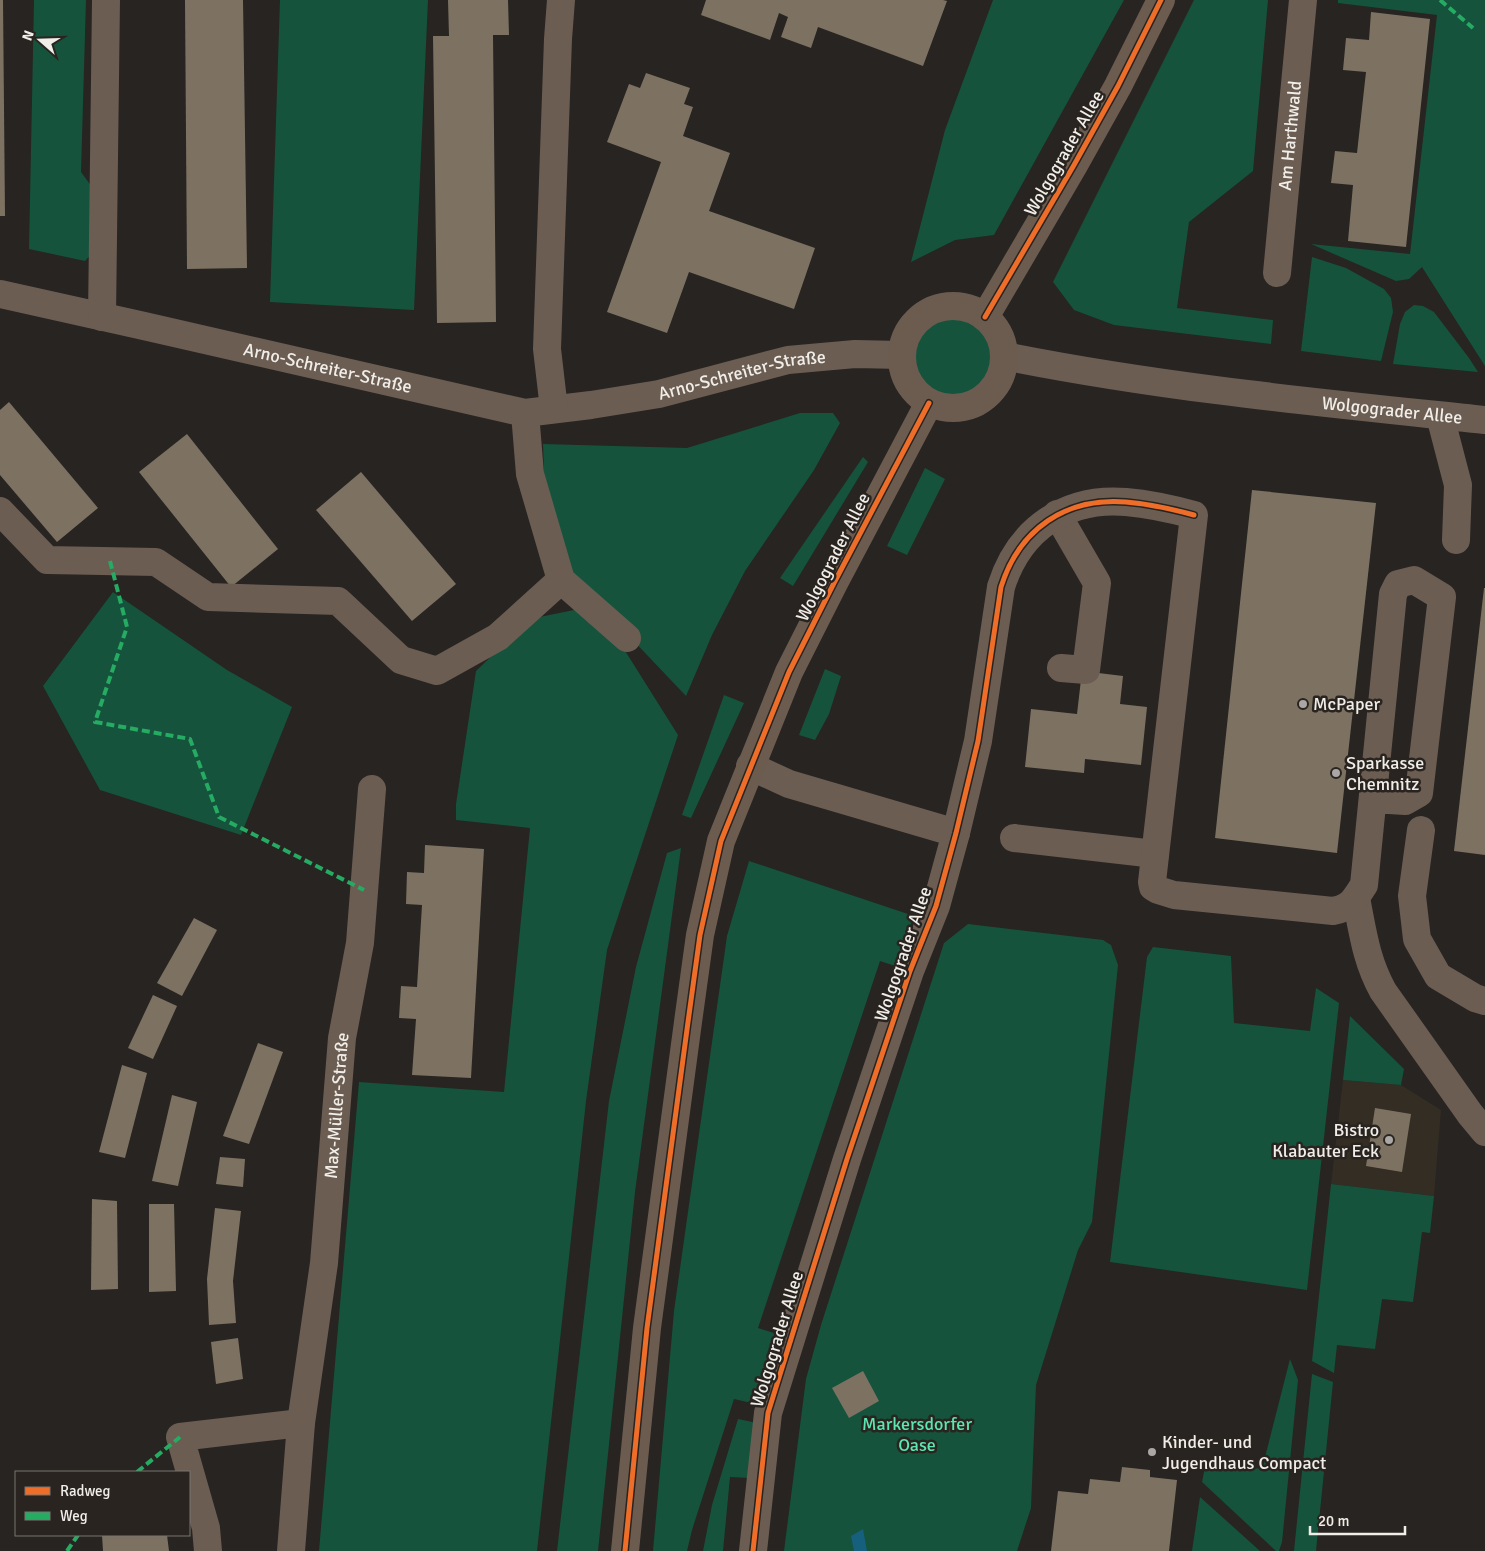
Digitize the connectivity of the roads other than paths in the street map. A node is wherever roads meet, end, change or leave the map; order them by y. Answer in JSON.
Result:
{"nodes":[{"id":1,"x":106,"y":0,"type":"edge"},
{"id":2,"x":561,"y":0,"type":"edge"},
{"id":3,"x":1161,"y":0,"type":"edge"},
{"id":4,"x":1304,"y":0,"type":"edge"},
{"id":5,"x":1277,"y":273,"type":"dead end"},
{"id":6,"x":0,"y":294,"type":"edge"},
{"id":7,"x":102,"y":317,"type":"junction"},
{"id":8,"x":985,"y":317,"type":"junction"},
{"id":9,"x":901,"y":355,"type":"junction"},
{"id":10,"x":1004,"y":356,"type":"junction"},
{"id":11,"x":929,"y":403,"type":"junction"},
{"id":12,"x":554,"y":409,"type":"junction"},
{"id":13,"x":525,"y":413,"type":"junction"},
{"id":14,"x":1440,"y":416,"type":"junction"},
{"id":15,"x":1485,"y":420,"type":"edge"},
{"id":16,"x":0,"y":511,"type":"edge"},
{"id":17,"x":1057,"y":514,"type":"junction"},
{"id":18,"x":1456,"y":540,"type":"dead end"},
{"id":19,"x":561,"y":580,"type":"junction"},
{"id":20,"x":627,"y":638,"type":"dead end"},
{"id":21,"x":1061,"y":668,"type":"dead end"},
{"id":22,"x":750,"y":766,"type":"junction"},
{"id":23,"x":372,"y":789,"type":"dead end"},
{"id":24,"x":1372,"y":812,"type":"junction"},
{"id":25,"x":1421,"y":830,"type":"dead end"},
{"id":26,"x":956,"y":833,"type":"junction"},
{"id":27,"x":1014,"y":838,"type":"dead end"},
{"id":28,"x":1155,"y":854,"type":"junction"},
{"id":29,"x":1356,"y":898,"type":"junction"},
{"id":30,"x":1485,"y":1001,"type":"edge"},
{"id":31,"x":1485,"y":1132,"type":"edge"},
{"id":32,"x":301,"y":1423,"type":"junction"},
{"id":33,"x":190,"y":1471,"type":"edge"},
{"id":34,"x":190,"y":1472,"type":"edge"},
{"id":35,"x":208,"y":1551,"type":"edge"},
{"id":36,"x":291,"y":1551,"type":"edge"},
{"id":37,"x":625,"y":1551,"type":"edge"},
{"id":38,"x":753,"y":1551,"type":"edge"}],
"edges":[{"from":1,"to":7,"type":"street"},
{"from":2,"to":12,"type":"street"},
{"from":3,"to":8,"type":"main road","name":"Wolgograder Allee"},
{"from":4,"to":5,"type":"street","name":"Am Harthwald"},
{"from":6,"to":7,"type":"street","name":"Arno-Schreiter-Straße"},
{"from":7,"to":13,"type":"street","name":"Arno-Schreiter-Straße"},
{"from":8,"to":9,"type":"main road"},
{"from":8,"to":10,"type":"main road"},
{"from":9,"to":11,"type":"main road"},
{"from":9,"to":12,"type":"street","name":"Arno-Schreiter-Straße"},
{"from":10,"to":11,"type":"main road"},
{"from":10,"to":14,"type":"street","name":"Wolgograder Allee"},
{"from":11,"to":22,"type":"main road","name":"Wolgograder Allee"},
{"from":12,"to":13,"type":"street","name":"Arno-Schreiter-Straße"},
{"from":13,"to":19,"type":"street"},
{"from":14,"to":15,"type":"street","name":"Wolgograder Allee"},
{"from":14,"to":18,"type":"street"},
{"from":16,"to":19,"type":"street"},
{"from":17,"to":21,"type":"street"},
{"from":17,"to":26,"type":"street","name":"Wolgograder Allee"},
{"from":17,"to":28,"type":"street","name":"Wolgograder Allee"},
{"from":19,"to":20,"type":"street"},
{"from":22,"to":26,"type":"street"},
{"from":22,"to":37,"type":"main road","name":"Wolgograder Allee"},
{"from":23,"to":32,"type":"street","name":"Max-Müller-Straße"},
{"from":24,"to":24,"type":"street"},
{"from":24,"to":29,"type":"street"},
{"from":25,"to":30,"type":"street"},
{"from":26,"to":38,"type":"street","name":"Wolgograder Allee"},
{"from":27,"to":28,"type":"street"},
{"from":28,"to":29,"type":"street"},
{"from":29,"to":31,"type":"street"},
{"from":32,"to":33,"type":"street"},
{"from":32,"to":36,"type":"street","name":"Max-Müller-Straße"},
{"from":34,"to":35,"type":"street"}]}
